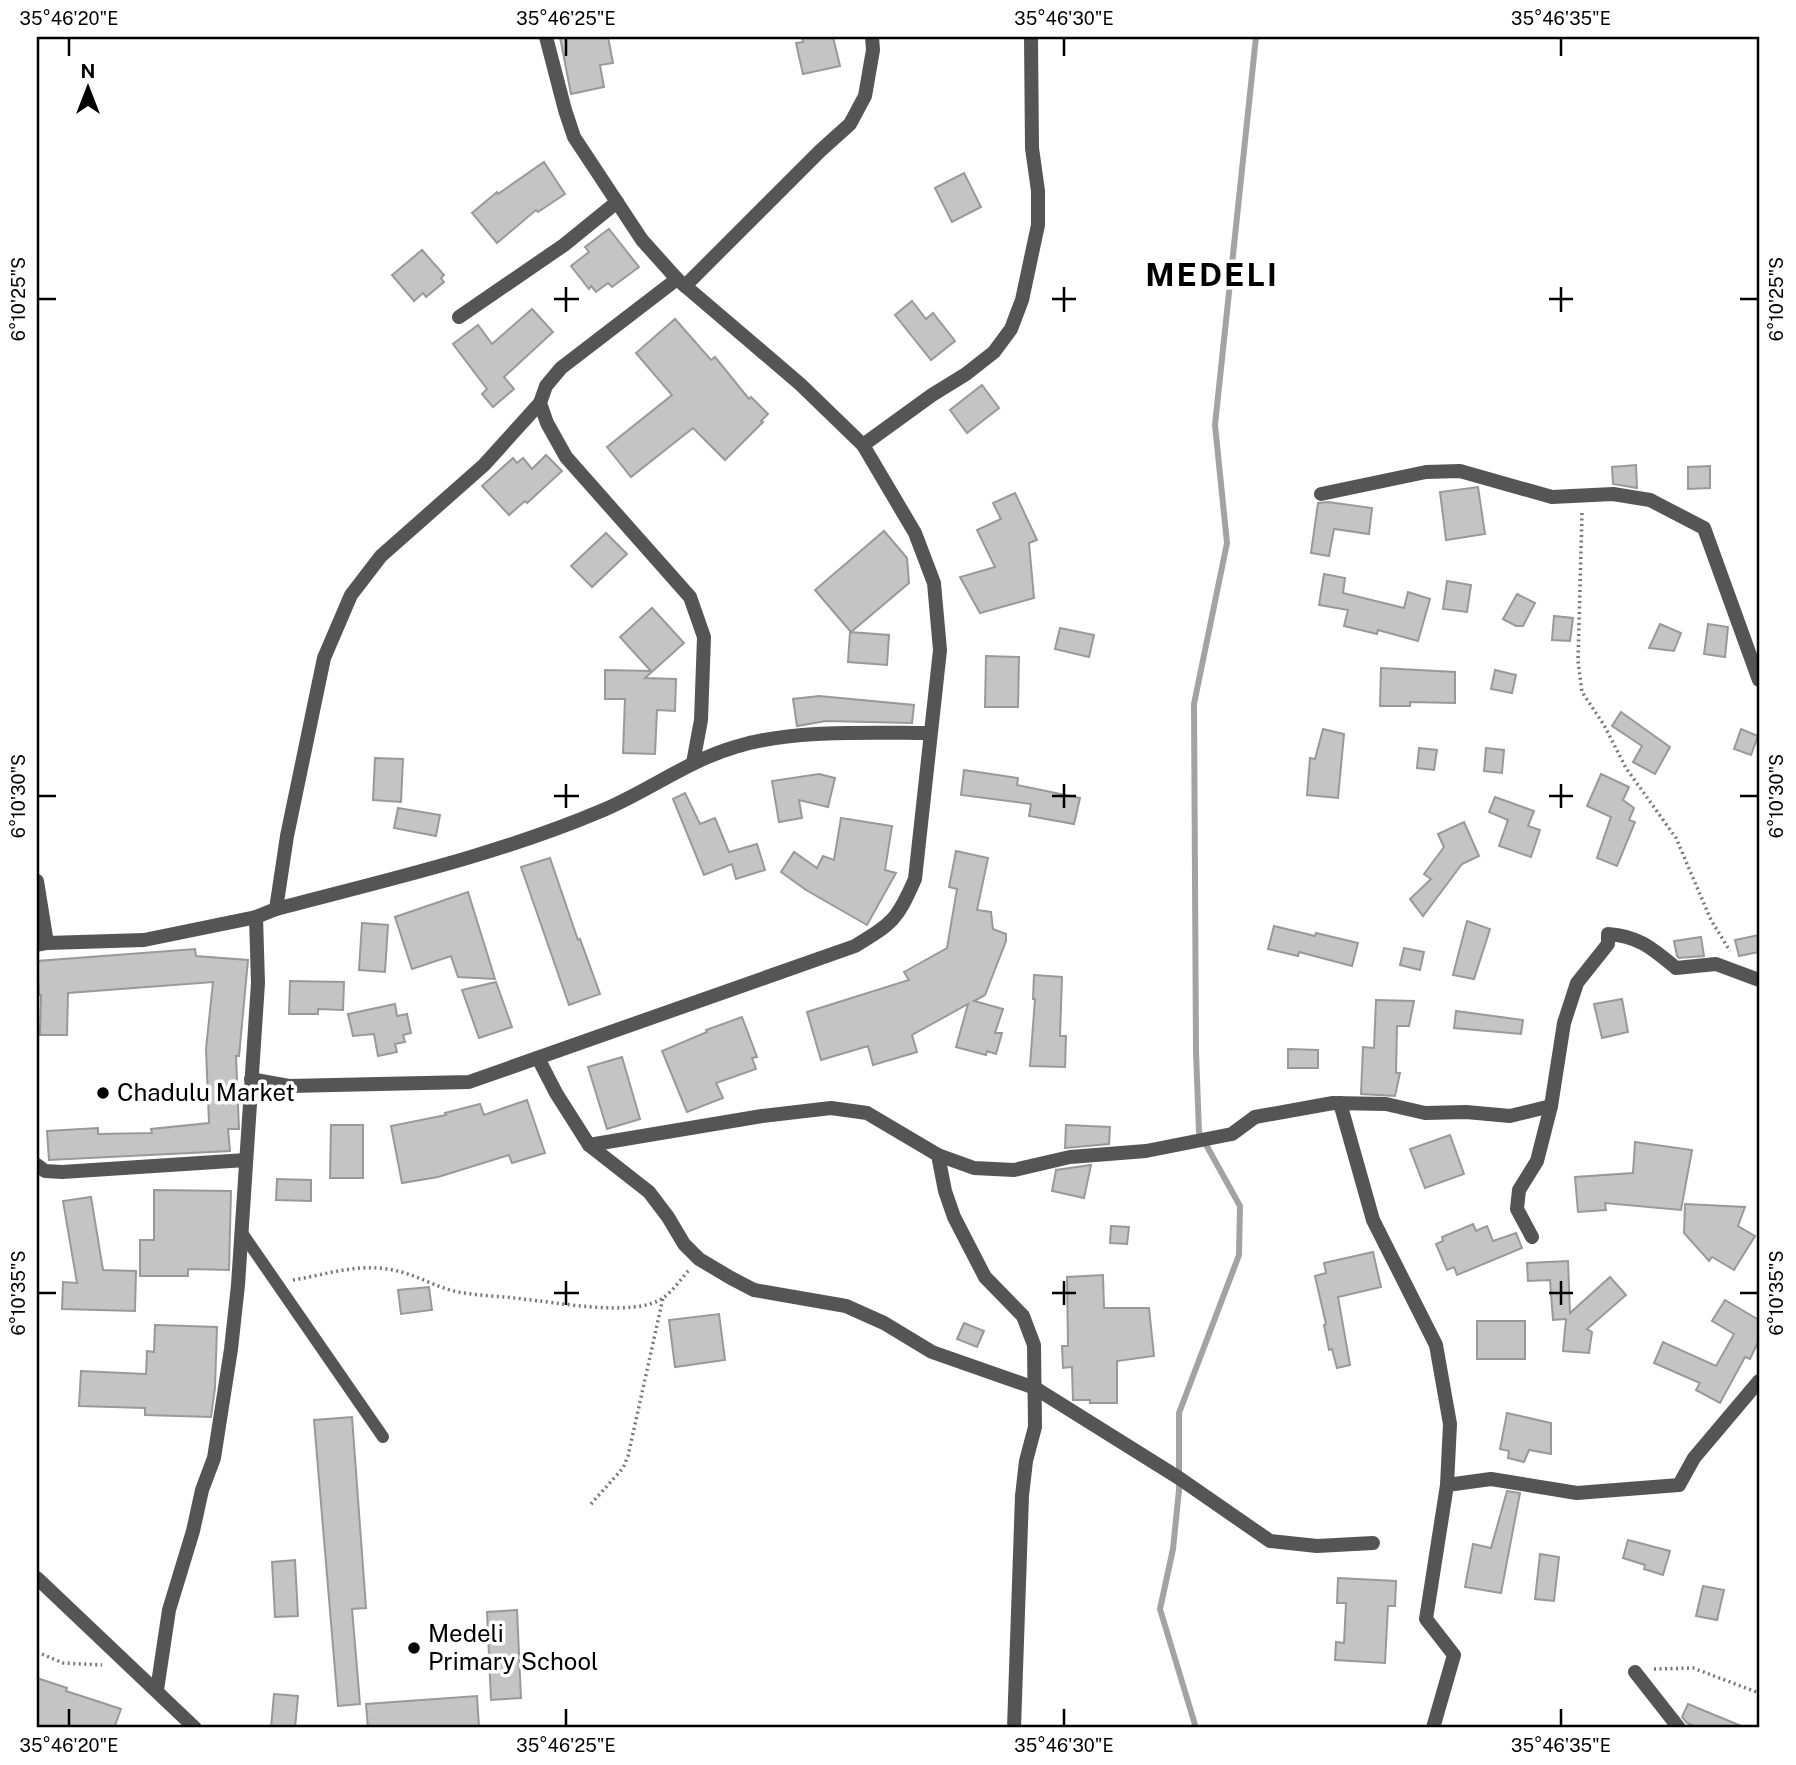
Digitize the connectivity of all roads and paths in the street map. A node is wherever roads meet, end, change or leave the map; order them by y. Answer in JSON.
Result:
{"nodes":[{"id":1,"x":546,"y":37,"type":"edge"},
{"id":2,"x":872,"y":37,"type":"edge"},
{"id":3,"x":1031,"y":37,"type":"edge"},
{"id":4,"x":617,"y":202,"type":"junction"},
{"id":5,"x":681,"y":282,"type":"junction"},
{"id":6,"x":459,"y":317,"type":"dead end"},
{"id":7,"x":540,"y":403,"type":"junction"},
{"id":8,"x":863,"y":445,"type":"junction"},
{"id":9,"x":1321,"y":494,"type":"dead end"},
{"id":10,"x":1583,"y":496,"type":"junction"},
{"id":11,"x":1759,"y":680,"type":"edge"},
{"id":12,"x":930,"y":733,"type":"junction"},
{"id":13,"x":693,"y":763,"type":"junction"},
{"id":14,"x":37,"y":881,"type":"edge"},
{"id":15,"x":276,"y":909,"type":"junction"},
{"id":16,"x":256,"y":918,"type":"junction"},
{"id":17,"x":42,"y":944,"type":"edge"},
{"id":18,"x":1744,"y":973,"type":"junction"},
{"id":19,"x":1759,"y":980,"type":"edge"},
{"id":20,"x":538,"y":1058,"type":"junction"},
{"id":21,"x":251,"y":1079,"type":"junction"},
{"id":22,"x":1340,"y":1103,"type":"junction"},
{"id":23,"x":1551,"y":1106,"type":"junction"},
{"id":24,"x":589,"y":1145,"type":"junction"},
{"id":25,"x":938,"y":1155,"type":"junction"},
{"id":26,"x":246,"y":1160,"type":"junction"},
{"id":27,"x":37,"y":1165,"type":"edge"},
{"id":28,"x":242,"y":1233,"type":"junction"},
{"id":29,"x":1532,"y":1237,"type":"dead end"},
{"id":30,"x":699,"y":1259,"type":"junction"},
{"id":31,"x":277,"y":1283,"type":"junction"},
{"id":32,"x":663,"y":1298,"type":"junction"},
{"id":33,"x":1759,"y":1381,"type":"edge"},
{"id":34,"x":1035,"y":1388,"type":"junction"},
{"id":35,"x":383,"y":1437,"type":"dead end"},
{"id":36,"x":1447,"y":1485,"type":"junction"},
{"id":37,"x":591,"y":1503,"type":"dead end"},
{"id":38,"x":1373,"y":1542,"type":"dead end"},
{"id":39,"x":37,"y":1578,"type":"edge"},
{"id":40,"x":37,"y":1652,"type":"edge"},
{"id":41,"x":128,"y":1665,"type":"junction"},
{"id":42,"x":1634,"y":1672,"type":"joint"},
{"id":43,"x":157,"y":1690,"type":"junction"},
{"id":44,"x":1759,"y":1693,"type":"edge"},
{"id":45,"x":195,"y":1728,"type":"edge"},
{"id":46,"x":1014,"y":1728,"type":"edge"},
{"id":47,"x":1433,"y":1728,"type":"edge"},
{"id":48,"x":1679,"y":1728,"type":"edge"}],
"edges":[{"from":1,"to":4,"type":"street"},
{"from":2,"to":5,"type":"street"},
{"from":3,"to":8,"type":"street"},
{"from":4,"to":5,"type":"street"},
{"from":4,"to":6,"type":"street"},
{"from":5,"to":7,"type":"street"},
{"from":5,"to":8,"type":"street"},
{"from":7,"to":13,"type":"street"},
{"from":7,"to":15,"type":"street"},
{"from":8,"to":12,"type":"street"},
{"from":9,"to":10,"type":"street"},
{"from":10,"to":11,"type":"street"},
{"from":10,"to":18,"type":"path"},
{"from":12,"to":13,"type":"street"},
{"from":12,"to":20,"type":"street"},
{"from":13,"to":15,"type":"street"},
{"from":14,"to":17,"type":"street"},
{"from":15,"to":16,"type":"street"},
{"from":16,"to":17,"type":"street"},
{"from":16,"to":21,"type":"street"},
{"from":18,"to":19,"type":"street"},
{"from":18,"to":23,"type":"street"},
{"from":20,"to":21,"type":"street"},
{"from":20,"to":24,"type":"street"},
{"from":21,"to":26,"type":"street"},
{"from":22,"to":23,"type":"street"},
{"from":22,"to":25,"type":"street"},
{"from":22,"to":36,"type":"street"},
{"from":23,"to":29,"type":"street"},
{"from":24,"to":25,"type":"street"},
{"from":24,"to":30,"type":"street"},
{"from":25,"to":34,"type":"street"},
{"from":26,"to":27,"type":"street"},
{"from":26,"to":28,"type":"street"},
{"from":28,"to":31,"type":"lane"},
{"from":28,"to":43,"type":"street"},
{"from":30,"to":32,"type":"path"},
{"from":30,"to":34,"type":"street"},
{"from":31,"to":32,"type":"path"},
{"from":31,"to":35,"type":"lane"},
{"from":32,"to":37,"type":"path"},
{"from":33,"to":36,"type":"street"},
{"from":34,"to":38,"type":"street"},
{"from":34,"to":46,"type":"street"},
{"from":36,"to":47,"type":"street"},
{"from":39,"to":41,"type":"street"},
{"from":40,"to":41,"type":"path"},
{"from":41,"to":43,"type":"street"},
{"from":42,"to":44,"type":"path"},
{"from":42,"to":48,"type":"street"},
{"from":43,"to":45,"type":"street"}]}
